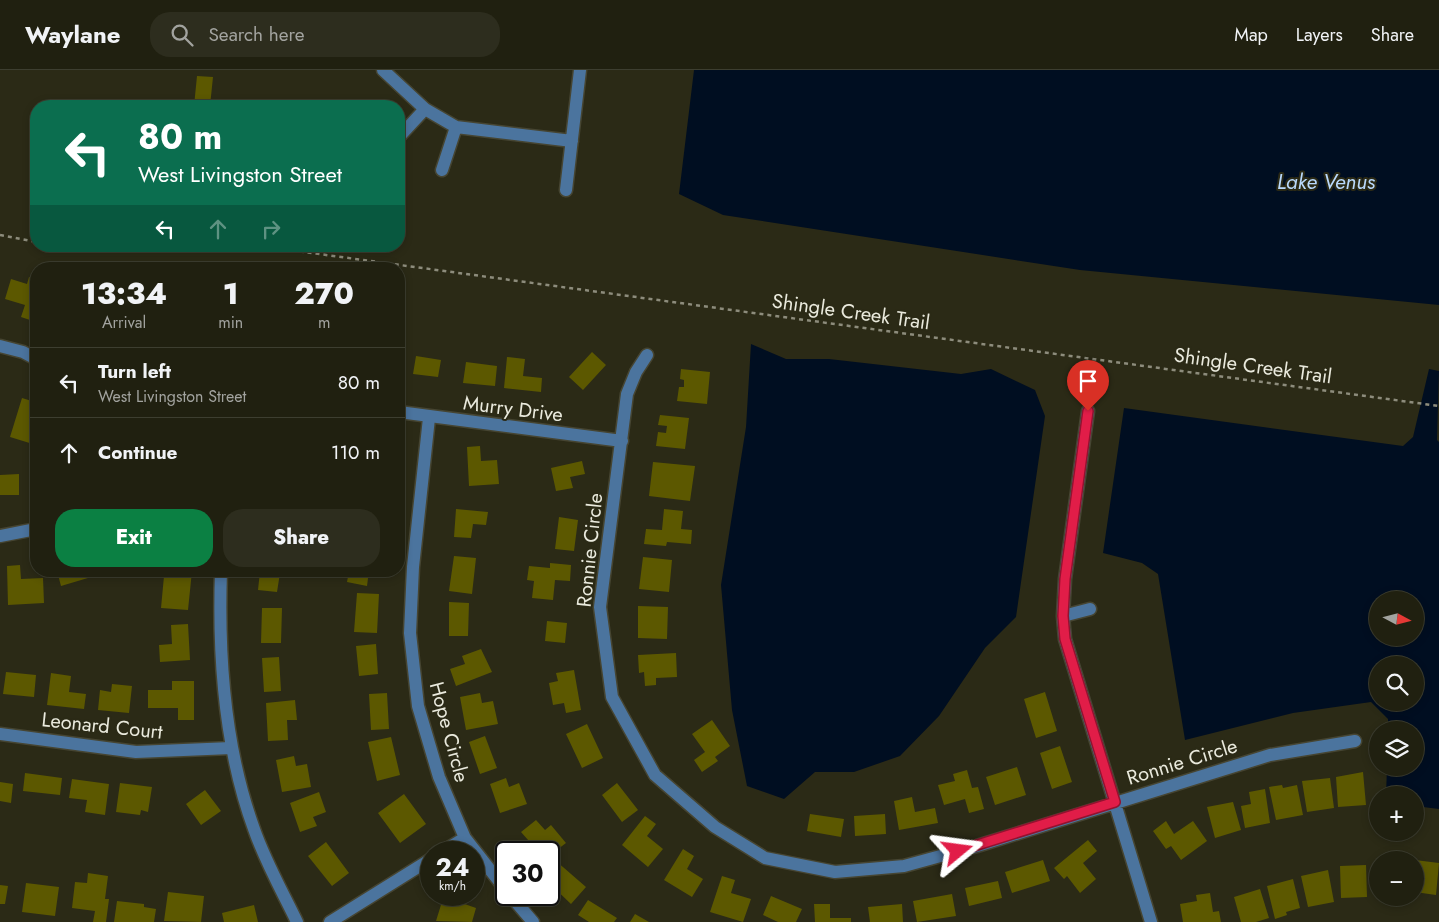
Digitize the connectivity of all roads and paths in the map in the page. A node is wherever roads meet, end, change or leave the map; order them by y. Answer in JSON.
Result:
{"nodes":[{"id":1,"x":383,"y":70,"type":"edge"},
{"id":2,"x":580,"y":70,"type":"edge"},
{"id":3,"x":425,"y":110,"type":"junction"},
{"id":4,"x":456,"y":127,"type":"junction"},
{"id":5,"x":405,"y":131,"type":"edge"},
{"id":6,"x":572,"y":141,"type":"junction"},
{"id":7,"x":442,"y":170,"type":"dead end"},
{"id":8,"x":566,"y":190,"type":"dead end"},
{"id":9,"x":0,"y":235,"type":"edge"},
{"id":10,"x":30,"y":241,"type":"edge"},
{"id":11,"x":304,"y":252,"type":"edge"},
{"id":12,"x":378,"y":262,"type":"edge"},
{"id":13,"x":405,"y":266,"type":"edge"},
{"id":14,"x":0,"y":346,"type":"edge"},
{"id":15,"x":647,"y":354,"type":"dead end"},
{"id":16,"x":30,"y":356,"type":"edge"},
{"id":17,"x":1439,"y":406,"type":"edge"},
{"id":18,"x":1088,"y":411,"type":"dead end"},
{"id":19,"x":405,"y":413,"type":"edge"},
{"id":20,"x":429,"y":418,"type":"junction"},
{"id":21,"x":622,"y":441,"type":"junction"},
{"id":22,"x":30,"y":530,"type":"edge"},
{"id":23,"x":0,"y":536,"type":"edge"},
{"id":24,"x":221,"y":577,"type":"edge"},
{"id":25,"x":1090,"y":609,"type":"dead end"},
{"id":26,"x":1063,"y":616,"type":"junction"},
{"id":27,"x":0,"y":734,"type":"edge"},
{"id":28,"x":1355,"y":741,"type":"dead end"},
{"id":29,"x":231,"y":748,"type":"junction"},
{"id":30,"x":1115,"y":802,"type":"junction"},
{"id":31,"x":465,"y":838,"type":"junction"},
{"id":32,"x":460,"y":841,"type":"edge"},
{"id":33,"x":420,"y":866,"type":"edge"},
{"id":34,"x":495,"y":876,"type":"edge"},
{"id":35,"x":519,"y":906,"type":"edge"},
{"id":36,"x":297,"y":922,"type":"edge"},
{"id":37,"x":330,"y":922,"type":"edge"},
{"id":38,"x":533,"y":922,"type":"edge"},
{"id":39,"x":1151,"y":922,"type":"edge"}],
"edges":[{"from":1,"to":3,"type":"street"},
{"from":2,"to":6,"type":"street"},
{"from":3,"to":4,"type":"street"},
{"from":3,"to":5,"type":"street"},
{"from":4,"to":6,"type":"street"},
{"from":4,"to":7,"type":"street"},
{"from":6,"to":8,"type":"street"},
{"from":9,"to":10,"type":"path"},
{"from":11,"to":12,"type":"path","name":"Shingle Creek Trail"},
{"from":13,"to":17,"type":"path","name":"Shingle Creek Trail"},
{"from":14,"to":16,"type":"street"},
{"from":15,"to":21,"type":"street","name":"Ronnie Circle"},
{"from":18,"to":26,"type":"street"},
{"from":19,"to":20,"type":"street","name":"Murry Drive"},
{"from":20,"to":21,"type":"street","name":"Murry Drive"},
{"from":20,"to":31,"type":"street","name":"Hope Circle"},
{"from":21,"to":30,"type":"street","name":"Ronnie Circle"},
{"from":22,"to":23,"type":"street"},
{"from":24,"to":29,"type":"street"},
{"from":25,"to":26,"type":"street"},
{"from":26,"to":30,"type":"street"},
{"from":27,"to":29,"type":"street","name":"Leonard Court"},
{"from":28,"to":30,"type":"street","name":"Ronnie Circle"},
{"from":29,"to":36,"type":"street"},
{"from":30,"to":39,"type":"street"},
{"from":31,"to":32,"type":"street"},
{"from":31,"to":34,"type":"street","name":"Hope Circle"},
{"from":33,"to":37,"type":"street"},
{"from":35,"to":38,"type":"street"}]}
